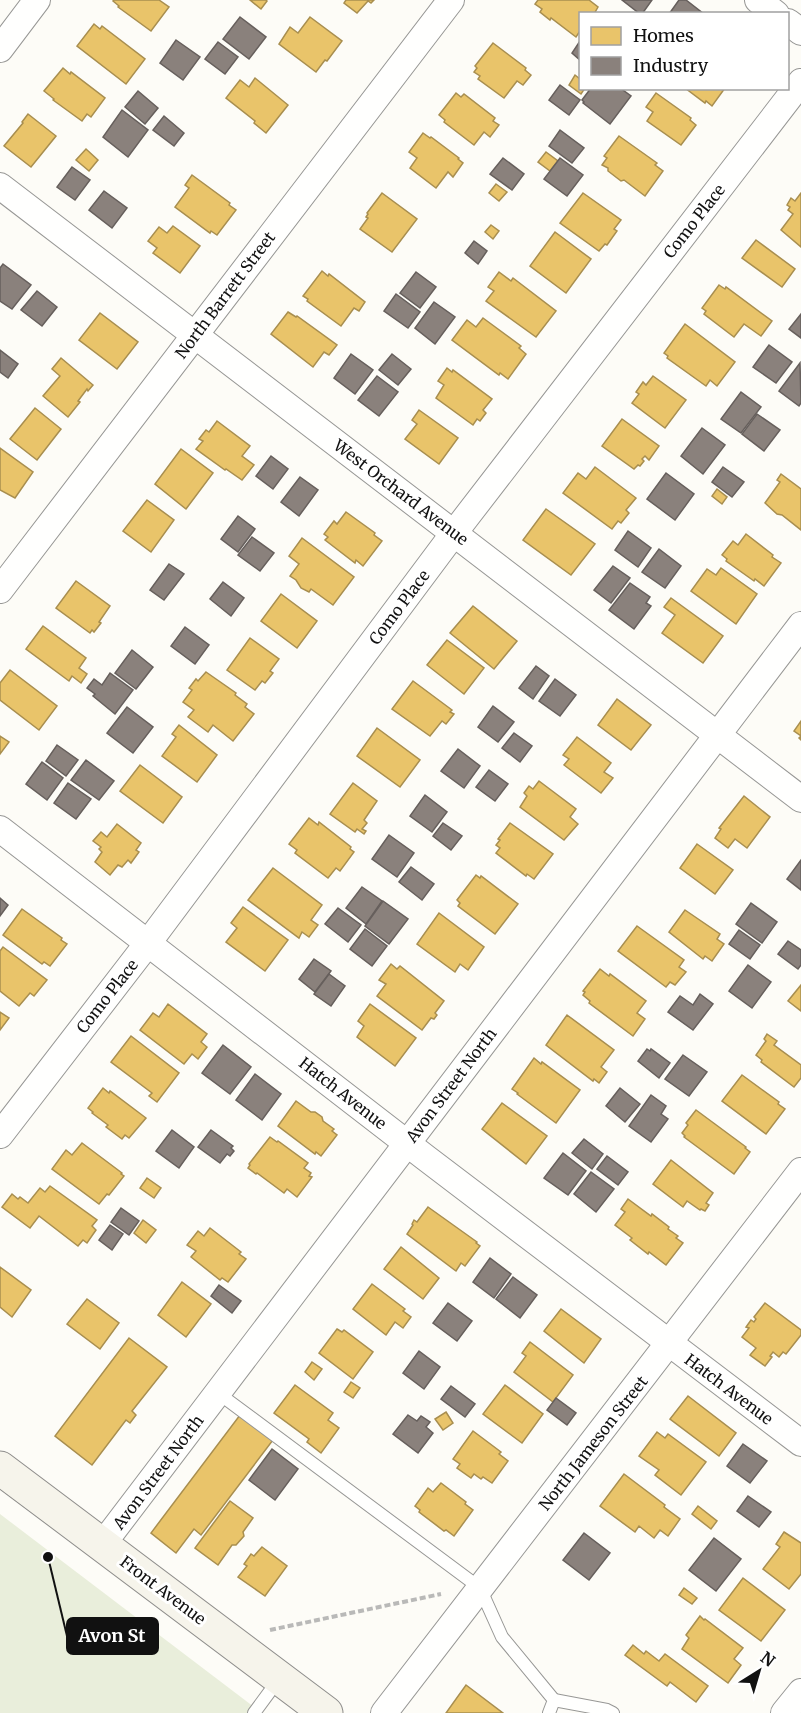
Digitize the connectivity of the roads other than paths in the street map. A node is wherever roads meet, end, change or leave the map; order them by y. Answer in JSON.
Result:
{"nodes":[{"id":1,"x":37,"y":0,"type":"edge"},
{"id":2,"x":451,"y":0,"type":"edge"},
{"id":3,"x":758,"y":0,"type":"edge"},
{"id":4,"x":773,"y":12,"type":"edge"},
{"id":5,"x":789,"y":23,"type":"edge"},
{"id":6,"x":801,"y":32,"type":"edge"},
{"id":7,"x":0,"y":49,"type":"edge"},
{"id":8,"x":801,"y":82,"type":"edge"},
{"id":9,"x":0,"y":186,"type":"edge"},
{"id":10,"x":194,"y":335,"type":"junction"},
{"id":11,"x":454,"y":532,"type":"junction"},
{"id":12,"x":0,"y":590,"type":"edge"},
{"id":13,"x":801,"y":625,"type":"edge"},
{"id":14,"x":718,"y":734,"type":"junction"},
{"id":15,"x":801,"y":799,"type":"edge"},
{"id":16,"x":0,"y":829,"type":"edge"},
{"id":17,"x":148,"y":943,"type":"junction"},
{"id":18,"x":0,"y":1135,"type":"edge"},
{"id":19,"x":407,"y":1143,"type":"junction"},
{"id":20,"x":801,"y":1171,"type":"edge"},
{"id":21,"x":669,"y":1344,"type":"junction"},
{"id":22,"x":218,"y":1393,"type":"junction"},
{"id":23,"x":801,"y":1443,"type":"edge"},
{"id":24,"x":0,"y":1468,"type":"edge"},
{"id":25,"x":102,"y":1545,"type":"junction"},
{"id":26,"x":480,"y":1588,"type":"junction"},
{"id":27,"x":279,"y":1678,"type":"junction"},
{"id":28,"x":801,"y":1692,"type":"edge"},
{"id":29,"x":554,"y":1700,"type":"junction"},
{"id":30,"x":254,"y":1713,"type":"edge"},
{"id":31,"x":326,"y":1713,"type":"edge"},
{"id":32,"x":384,"y":1713,"type":"edge"},
{"id":33,"x":549,"y":1713,"type":"edge"},
{"id":34,"x":613,"y":1713,"type":"edge"},
{"id":35,"x":784,"y":1713,"type":"edge"}],
"edges":[{"from":1,"to":7,"type":"street"},
{"from":2,"to":10,"type":"street","name":"North Barrett Street"},
{"from":3,"to":4,"type":"street"},
{"from":5,"to":6,"type":"street"},
{"from":8,"to":11,"type":"street","name":"Como Place"},
{"from":9,"to":10,"type":"street","name":"West Orchard Avenue"},
{"from":10,"to":11,"type":"street","name":"West Orchard Avenue"},
{"from":10,"to":12,"type":"street","name":"North Barrett Street"},
{"from":11,"to":14,"type":"street","name":"West Orchard Avenue"},
{"from":11,"to":17,"type":"street","name":"Como Place"},
{"from":13,"to":14,"type":"street","name":"Avon Street North"},
{"from":14,"to":15,"type":"street","name":"West Orchard Avenue"},
{"from":14,"to":19,"type":"street","name":"Avon Street North"},
{"from":16,"to":17,"type":"street","name":"Hatch Avenue"},
{"from":17,"to":18,"type":"street","name":"Como Place"},
{"from":17,"to":19,"type":"street","name":"Hatch Avenue"},
{"from":19,"to":21,"type":"street","name":"Hatch Avenue"},
{"from":19,"to":22,"type":"street","name":"Avon Street North"},
{"from":20,"to":21,"type":"street","name":"North Jameson Street"},
{"from":21,"to":23,"type":"street","name":"Hatch Avenue"},
{"from":21,"to":26,"type":"street","name":"North Jameson Street"},
{"from":22,"to":25,"type":"street","name":"Avon Street North"},
{"from":22,"to":26,"type":"lane"},
{"from":24,"to":25,"type":"street","name":"Front Avenue"},
{"from":25,"to":27,"type":"street","name":"Front Avenue"},
{"from":26,"to":29,"type":"lane"},
{"from":26,"to":32,"type":"street","name":"North Jameson Street"},
{"from":27,"to":30,"type":"lane"},
{"from":27,"to":31,"type":"street","name":"Front Avenue"},
{"from":28,"to":35,"type":"street"},
{"from":29,"to":33,"type":"lane"},
{"from":29,"to":34,"type":"lane"}]}
